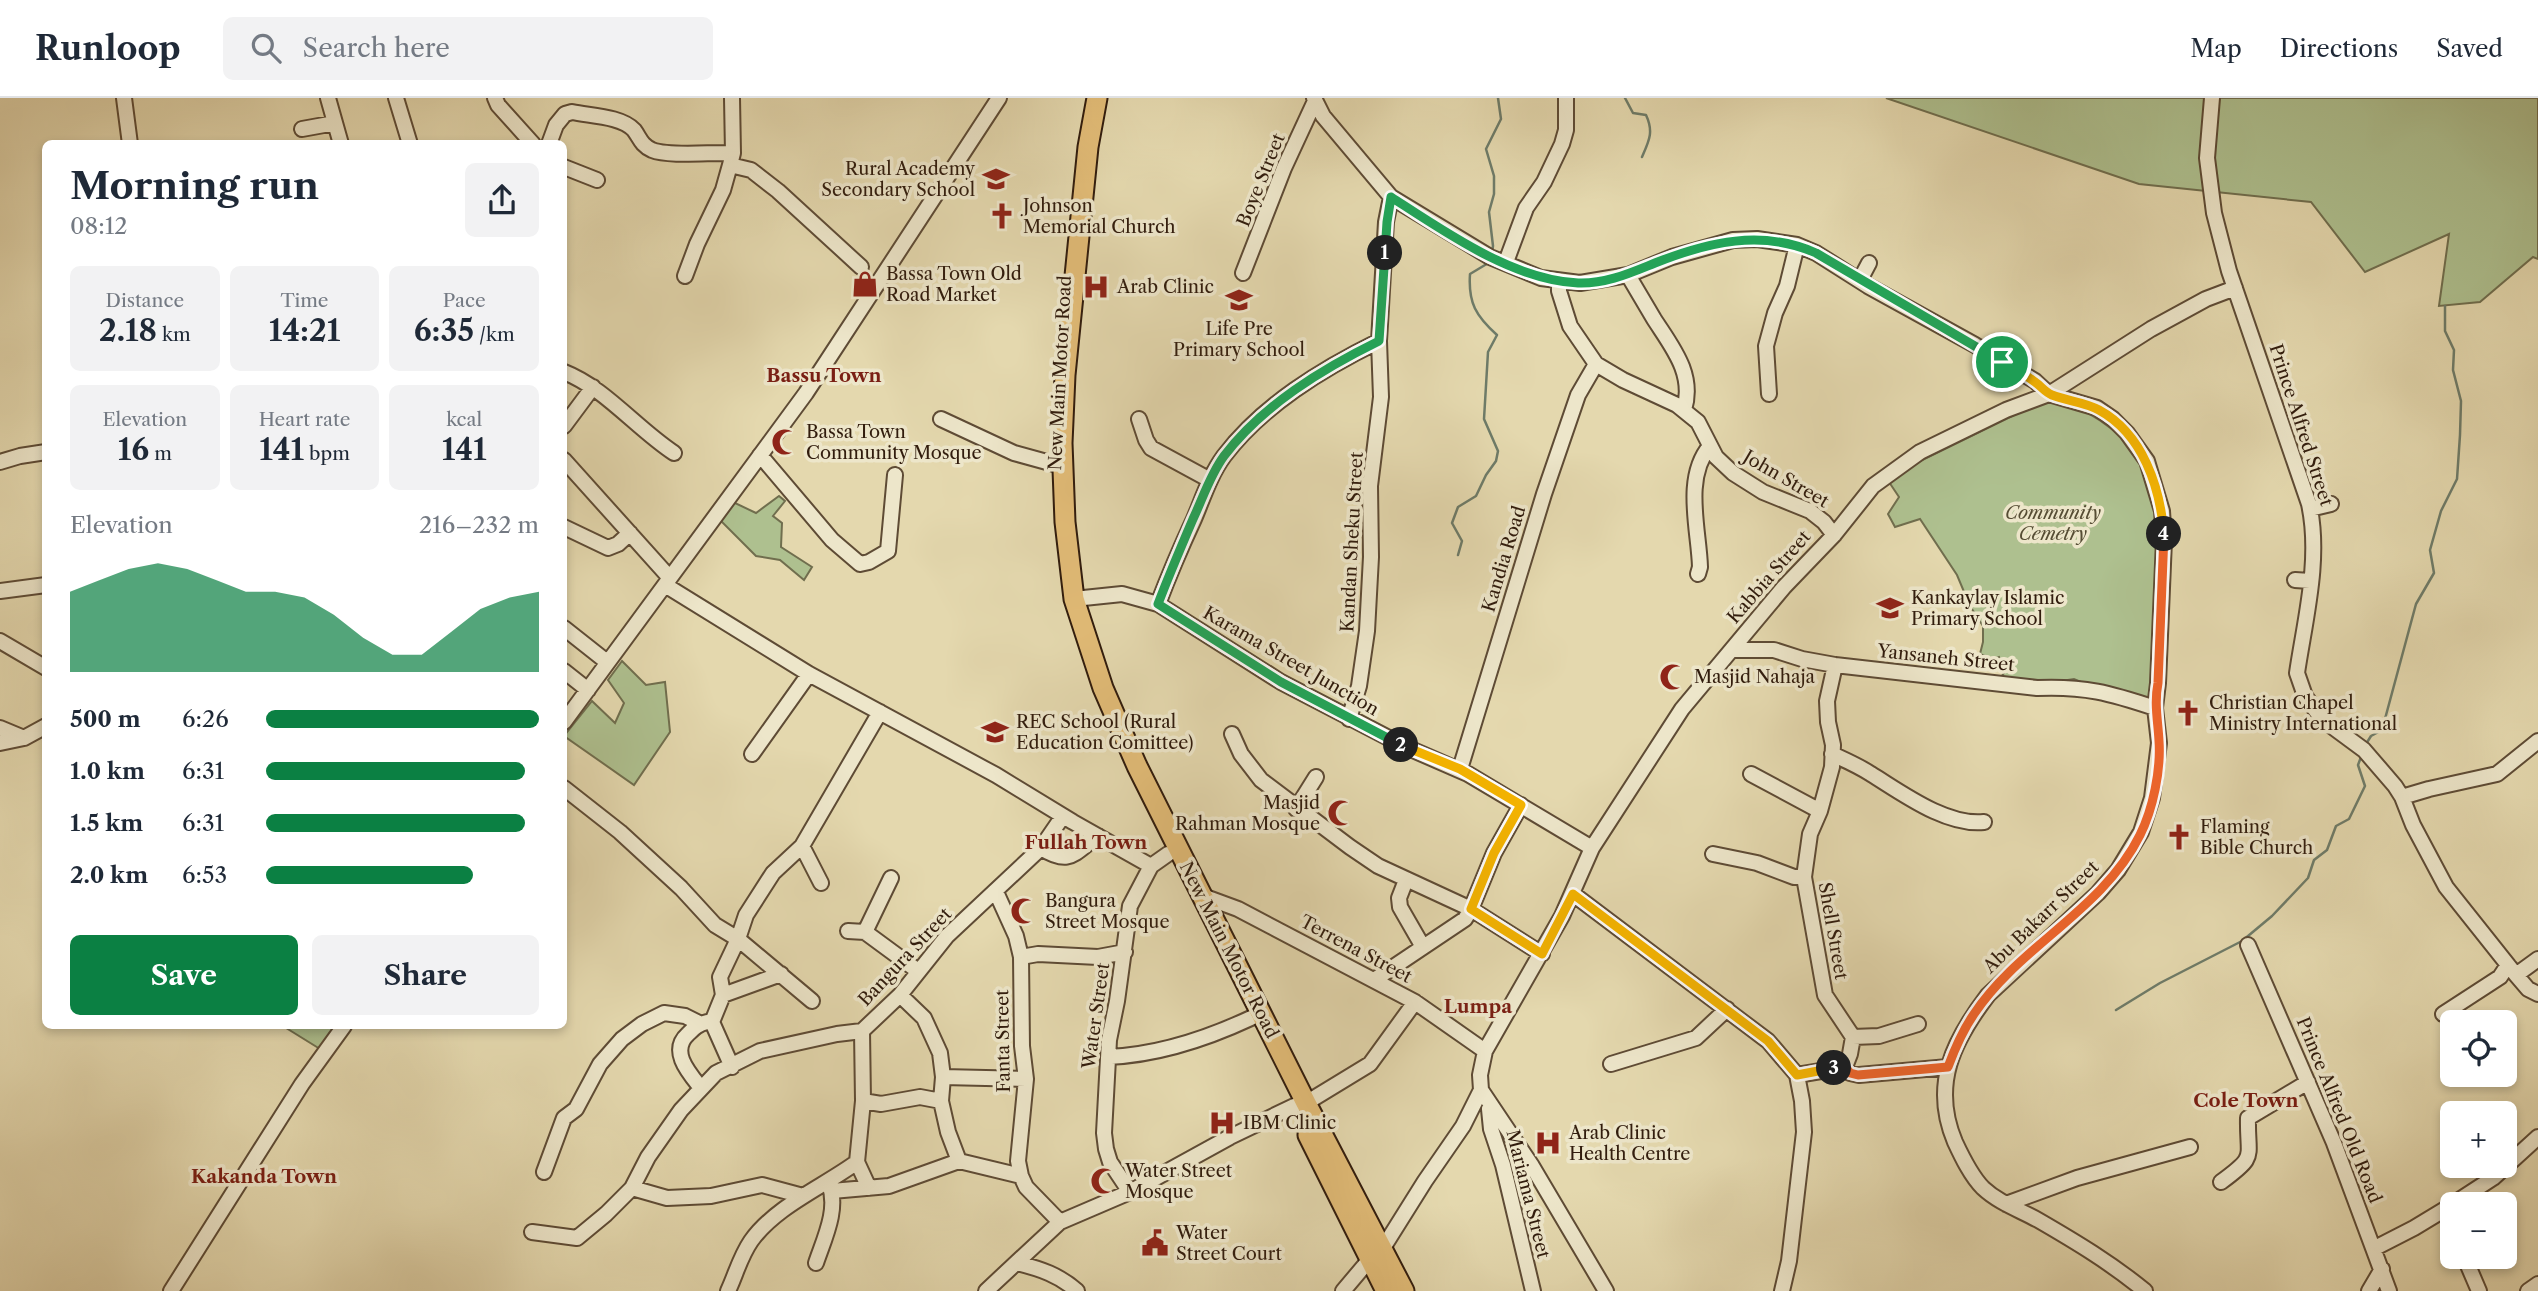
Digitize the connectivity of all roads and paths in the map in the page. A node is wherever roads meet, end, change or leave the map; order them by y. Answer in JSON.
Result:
{"nodes":[{"id":1,"x":124,"y":98,"type":"edge"},
{"id":2,"x":328,"y":98,"type":"edge"},
{"id":3,"x":396,"y":98,"type":"edge"},
{"id":4,"x":495,"y":98,"type":"edge"},
{"id":5,"x":732,"y":98,"type":"edge"},
{"id":6,"x":999,"y":98,"type":"edge"},
{"id":7,"x":1089,"y":98,"type":"edge"},
{"id":8,"x":1097,"y":98,"type":"edge"},
{"id":9,"x":1566,"y":98,"type":"edge"},
{"id":10,"x":2213,"y":98,"type":"edge"},
{"id":11,"x":1314,"y":100,"type":"edge"},
{"id":12,"x":335,"y":123,"type":"junction"},
{"id":13,"x":302,"y":130,"type":"dead end"},
{"id":14,"x":129,"y":140,"type":"edge"},
{"id":15,"x":340,"y":140,"type":"edge"},
{"id":16,"x":409,"y":140,"type":"edge"},
{"id":17,"x":529,"y":140,"type":"edge"},
{"id":18,"x":551,"y":140,"type":"edge"},
{"id":19,"x":732,"y":159,"type":"junction"},
{"id":20,"x":567,"y":168,"type":"edge"},
{"id":21,"x":597,"y":180,"type":"dead end"},
{"id":22,"x":1391,"y":197,"type":"junction"},
{"id":23,"x":1797,"y":244,"type":"junction"},
{"id":24,"x":1506,"y":262,"type":"junction"},
{"id":25,"x":1870,"y":263,"type":"dead end"},
{"id":26,"x":861,"y":267,"type":"dead end"},
{"id":27,"x":1244,"y":273,"type":"dead end"},
{"id":28,"x":1628,"y":275,"type":"junction"},
{"id":29,"x":685,"y":276,"type":"dead end"},
{"id":30,"x":1860,"y":280,"type":"junction"},
{"id":31,"x":1559,"y":281,"type":"junction"},
{"id":32,"x":2235,"y":288,"type":"junction"},
{"id":33,"x":1379,"y":341,"type":"junction"},
{"id":34,"x":1596,"y":364,"type":"junction"},
{"id":35,"x":567,"y":374,"type":"edge"},
{"id":36,"x":593,"y":387,"type":"junction"},
{"id":37,"x":1769,"y":394,"type":"dead end"},
{"id":38,"x":2049,"y":394,"type":"junction"},
{"id":39,"x":1684,"y":410,"type":"junction"},
{"id":40,"x":941,"y":419,"type":"dead end"},
{"id":41,"x":1139,"y":419,"type":"dead end"},
{"id":42,"x":567,"y":422,"type":"edge"},
{"id":43,"x":1710,"y":446,"type":"junction"},
{"id":44,"x":42,"y":453,"type":"edge"},
{"id":45,"x":674,"y":453,"type":"dead end"},
{"id":46,"x":760,"y":455,"type":"junction"},
{"id":47,"x":0,"y":462,"type":"edge"},
{"id":48,"x":567,"y":463,"type":"edge"},
{"id":49,"x":1054,"y":464,"type":"junction"},
{"id":50,"x":895,"y":475,"type":"dead end"},
{"id":51,"x":1210,"y":480,"type":"junction"},
{"id":52,"x":2331,"y":504,"type":"dead end"},
{"id":53,"x":2311,"y":509,"type":"junction"},
{"id":54,"x":567,"y":528,"type":"edge"},
{"id":55,"x":630,"y":533,"type":"junction"},
{"id":56,"x":1834,"y":535,"type":"junction"},
{"id":57,"x":1698,"y":574,"type":"dead end"},
{"id":58,"x":2295,"y":580,"type":"dead end"},
{"id":59,"x":668,"y":582,"type":"junction"},
{"id":60,"x":2311,"y":582,"type":"junction"},
{"id":61,"x":42,"y":586,"type":"edge"},
{"id":62,"x":0,"y":591,"type":"edge"},
{"id":63,"x":1074,"y":599,"type":"junction"},
{"id":64,"x":1158,"y":604,"type":"junction"},
{"id":65,"x":567,"y":630,"type":"edge"},
{"id":66,"x":0,"y":641,"type":"edge"},
{"id":67,"x":1732,"y":650,"type":"junction"},
{"id":68,"x":607,"y":662,"type":"junction"},
{"id":69,"x":1835,"y":665,"type":"junction"},
{"id":70,"x":42,"y":666,"type":"edge"},
{"id":71,"x":567,"y":673,"type":"edge"},
{"id":72,"x":809,"y":674,"type":"junction"},
{"id":73,"x":588,"y":690,"type":"junction"},
{"id":74,"x":2155,"y":708,"type":"junction"},
{"id":75,"x":880,"y":712,"type":"junction"},
{"id":76,"x":567,"y":713,"type":"edge"},
{"id":77,"x":1349,"y":719,"type":"junction"},
{"id":78,"x":0,"y":728,"type":"edge"},
{"id":79,"x":42,"y":728,"type":"edge"},
{"id":80,"x":1232,"y":734,"type":"dead end"},
{"id":81,"x":24,"y":738,"type":"junction"},
{"id":82,"x":2538,"y":741,"type":"edge"},
{"id":83,"x":0,"y":743,"type":"edge"},
{"id":84,"x":752,"y":754,"type":"dead end"},
{"id":85,"x":1832,"y":754,"type":"junction"},
{"id":86,"x":1460,"y":769,"type":"junction"},
{"id":87,"x":1751,"y":774,"type":"dead end"},
{"id":88,"x":1316,"y":777,"type":"dead end"},
{"id":89,"x":567,"y":790,"type":"edge"},
{"id":90,"x":2402,"y":797,"type":"junction"},
{"id":91,"x":1521,"y":805,"type":"junction"},
{"id":92,"x":1296,"y":809,"type":"junction"},
{"id":93,"x":1820,"y":811,"type":"junction"},
{"id":94,"x":1063,"y":816,"type":"junction"},
{"id":95,"x":1984,"y":822,"type":"dead end"},
{"id":96,"x":1098,"y":836,"type":"junction"},
{"id":97,"x":802,"y":846,"type":"junction"},
{"id":98,"x":1041,"y":848,"type":"junction"},
{"id":99,"x":1592,"y":848,"type":"junction"},
{"id":100,"x":1168,"y":854,"type":"junction"},
{"id":101,"x":1713,"y":854,"type":"dead end"},
{"id":102,"x":1151,"y":866,"type":"junction"},
{"id":103,"x":1804,"y":877,"type":"junction"},
{"id":104,"x":891,"y":878,"type":"dead end"},
{"id":105,"x":1406,"y":880,"type":"junction"},
{"id":106,"x":821,"y":883,"type":"dead end"},
{"id":107,"x":996,"y":892,"type":"junction"},
{"id":108,"x":1573,"y":894,"type":"junction"},
{"id":109,"x":1200,"y":895,"type":"junction"},
{"id":110,"x":1471,"y":909,"type":"junction"},
{"id":111,"x":848,"y":931,"type":"dead end"},
{"id":112,"x":865,"y":932,"type":"junction"},
{"id":113,"x":738,"y":939,"type":"junction"},
{"id":114,"x":2248,"y":945,"type":"dead end"},
{"id":115,"x":1423,"y":947,"type":"junction"},
{"id":116,"x":1125,"y":952,"type":"junction"},
{"id":117,"x":1542,"y":954,"type":"junction"},
{"id":118,"x":1021,"y":957,"type":"junction"},
{"id":119,"x":2538,"y":959,"type":"edge"},
{"id":120,"x":2512,"y":970,"type":"junction"},
{"id":121,"x":918,"y":971,"type":"junction"},
{"id":122,"x":781,"y":974,"type":"junction"},
{"id":123,"x":1374,"y":980,"type":"junction"},
{"id":124,"x":2538,"y":994,"type":"edge"},
{"id":125,"x":723,"y":995,"type":"junction"},
{"id":126,"x":900,"y":995,"type":"junction"},
{"id":127,"x":812,"y":1001,"type":"dead end"},
{"id":128,"x":1415,"y":1002,"type":"junction"},
{"id":129,"x":1727,"y":1009,"type":"junction"},
{"id":130,"x":2449,"y":1010,"type":"edge"},
{"id":131,"x":1251,"y":1018,"type":"junction"},
{"id":132,"x":706,"y":1023,"type":"junction"},
{"id":133,"x":1919,"y":1024,"type":"dead end"},
{"id":134,"x":342,"y":1029,"type":"edge"},
{"id":135,"x":862,"y":1031,"type":"junction"},
{"id":136,"x":1853,"y":1037,"type":"junction"},
{"id":137,"x":1485,"y":1051,"type":"junction"},
{"id":138,"x":1108,"y":1057,"type":"junction"},
{"id":139,"x":1612,"y":1065,"type":"dead end"},
{"id":140,"x":732,"y":1067,"type":"junction"},
{"id":141,"x":1845,"y":1067,"type":"junction"},
{"id":142,"x":1948,"y":1067,"type":"junction"},
{"id":143,"x":1797,"y":1075,"type":"junction"},
{"id":144,"x":943,"y":1077,"type":"junction"},
{"id":145,"x":1026,"y":1079,"type":"junction"},
{"id":146,"x":2308,"y":1082,"type":"junction"},
{"id":147,"x":701,"y":1088,"type":"junction"},
{"id":148,"x":1481,"y":1090,"type":"junction"},
{"id":149,"x":863,"y":1101,"type":"junction"},
{"id":150,"x":941,"y":1101,"type":"junction"},
{"id":151,"x":1300,"y":1105,"type":"junction"},
{"id":152,"x":1489,"y":1106,"type":"junction"},
{"id":153,"x":2538,"y":1137,"type":"edge"},
{"id":154,"x":2190,"y":1147,"type":"dead end"},
{"id":155,"x":959,"y":1161,"type":"junction"},
{"id":156,"x":857,"y":1162,"type":"junction"},
{"id":157,"x":544,"y":1172,"type":"dead end"},
{"id":158,"x":1021,"y":1176,"type":"junction"},
{"id":159,"x":2221,"y":1182,"type":"dead end"},
{"id":160,"x":830,"y":1187,"type":"junction"},
{"id":161,"x":632,"y":1188,"type":"junction"},
{"id":162,"x":869,"y":1188,"type":"junction"},
{"id":163,"x":1130,"y":1192,"type":"junction"},
{"id":164,"x":2472,"y":1192,"type":"edge"},
{"id":165,"x":803,"y":1196,"type":"junction"},
{"id":166,"x":2006,"y":1204,"type":"junction"},
{"id":167,"x":2440,"y":1212,"type":"edge"},
{"id":168,"x":1060,"y":1222,"type":"junction"},
{"id":169,"x":532,"y":1232,"type":"dead end"},
{"id":170,"x":2375,"y":1248,"type":"junction"},
{"id":171,"x":1376,"y":1253,"type":"junction"},
{"id":172,"x":817,"y":1263,"type":"dead end"},
{"id":173,"x":1017,"y":1263,"type":"junction"},
{"id":174,"x":2382,"y":1269,"type":"junction"},
{"id":175,"x":2470,"y":1269,"type":"edge"},
{"id":176,"x":2538,"y":1284,"type":"edge"},
{"id":177,"x":171,"y":1291,"type":"edge"},
{"id":178,"x":728,"y":1291,"type":"edge"},
{"id":179,"x":986,"y":1291,"type":"edge"},
{"id":180,"x":1077,"y":1291,"type":"edge"},
{"id":181,"x":1343,"y":1291,"type":"edge"},
{"id":182,"x":1386,"y":1291,"type":"edge"},
{"id":183,"x":1404,"y":1291,"type":"edge"},
{"id":184,"x":1533,"y":1291,"type":"edge"},
{"id":185,"x":1606,"y":1291,"type":"edge"},
{"id":186,"x":1782,"y":1291,"type":"edge"},
{"id":187,"x":2145,"y":1291,"type":"edge"},
{"id":188,"x":2369,"y":1291,"type":"edge"},
{"id":189,"x":2389,"y":1291,"type":"edge"},
{"id":190,"x":2479,"y":1291,"type":"edge"},
{"id":191,"x":2528,"y":1291,"type":"edge"}],
"edges":[{"from":1,"to":14,"type":"street"},
{"from":2,"to":12,"type":"street"},
{"from":3,"to":16,"type":"street"},
{"from":4,"to":17,"type":"street"},
{"from":5,"to":19,"type":"street"},
{"from":6,"to":46,"type":"street"},
{"from":7,"to":49,"type":"highway","name":"New Main Motor Road"},
{"from":8,"to":63,"type":"highway","name":"New Main Motor Road"},
{"from":9,"to":24,"type":"street"},
{"from":10,"to":32,"type":"street","name":"Prince Alfred Street"},
{"from":11,"to":22,"type":"street","name":"Abu Bakarr Street"},
{"from":11,"to":27,"type":"street","name":"Boye Street"},
{"from":12,"to":13,"type":"street"},
{"from":12,"to":15,"type":"street"},
{"from":18,"to":19,"type":"street"},
{"from":19,"to":26,"type":"street"},
{"from":19,"to":29,"type":"street"},
{"from":20,"to":21,"type":"street"},
{"from":22,"to":24,"type":"street","name":"Abu Bakarr Street"},
{"from":22,"to":33,"type":"street","name":"Kandan Sheku Street"},
{"from":23,"to":28,"type":"street","name":"Abu Bakarr Street"},
{"from":23,"to":30,"type":"street","name":"Abu Bakarr Street"},
{"from":23,"to":37,"type":"street"},
{"from":24,"to":31,"type":"street","name":"Abu Bakarr Street"},
{"from":25,"to":30,"type":"street"},
{"from":28,"to":31,"type":"street","name":"Abu Bakarr Street"},
{"from":28,"to":39,"type":"street"},
{"from":30,"to":38,"type":"street","name":"Abu Bakarr Street"},
{"from":31,"to":34,"type":"street","name":"John Street"},
{"from":32,"to":38,"type":"street","name":"Kabbia Street"},
{"from":32,"to":53,"type":"street","name":"Prince Alfred Street"},
{"from":33,"to":51,"type":"street"},
{"from":33,"to":77,"type":"street","name":"Kandan Sheku Street"},
{"from":34,"to":39,"type":"street","name":"John Street"},
{"from":34,"to":86,"type":"street","name":"Kandia Road"},
{"from":35,"to":36,"type":"street"},
{"from":36,"to":42,"type":"street"},
{"from":36,"to":45,"type":"street"},
{"from":38,"to":56,"type":"street","name":"Kabbia Street"},
{"from":38,"to":74,"type":"street","name":"Abu Bakarr Street"},
{"from":39,"to":43,"type":"street","name":"John Street"},
{"from":40,"to":49,"type":"street"},
{"from":41,"to":51,"type":"street"},
{"from":43,"to":56,"type":"street","name":"John Street"},
{"from":43,"to":57,"type":"street"},
{"from":44,"to":47,"type":"street"},
{"from":46,"to":50,"type":"street"},
{"from":46,"to":59,"type":"street"},
{"from":48,"to":55,"type":"street"},
{"from":49,"to":100,"type":"highway","name":"New Main Motor Road"},
{"from":51,"to":64,"type":"street"},
{"from":52,"to":53,"type":"street"},
{"from":53,"to":60,"type":"street","name":"Prince Alfred Street"},
{"from":54,"to":55,"type":"street"},
{"from":55,"to":59,"type":"street"},
{"from":56,"to":67,"type":"street","name":"Kabbia Street"},
{"from":58,"to":60,"type":"street"},
{"from":59,"to":68,"type":"street"},
{"from":59,"to":72,"type":"street"},
{"from":60,"to":90,"type":"street","name":"Prince Alfred Street"},
{"from":61,"to":62,"type":"street"},
{"from":63,"to":64,"type":"street","name":"Karama Street Junction"},
{"from":63,"to":109,"type":"highway","name":"New Main Motor Road"},
{"from":64,"to":77,"type":"street","name":"Karama Street Junction"},
{"from":65,"to":68,"type":"street"},
{"from":66,"to":70,"type":"street"},
{"from":67,"to":69,"type":"street","name":"Yansaneh Street"},
{"from":67,"to":99,"type":"street","name":"Kabbia Street"},
{"from":68,"to":73,"type":"street"},
{"from":69,"to":74,"type":"street","name":"Yansaneh Street"},
{"from":69,"to":85,"type":"street","name":"Shell Street"},
{"from":71,"to":73,"type":"street"},
{"from":72,"to":75,"type":"street"},
{"from":72,"to":84,"type":"street"},
{"from":73,"to":76,"type":"street"},
{"from":74,"to":142,"type":"street","name":"Abu Bakarr Street"},
{"from":75,"to":94,"type":"street"},
{"from":75,"to":97,"type":"street"},
{"from":77,"to":86,"type":"street","name":"Karama Street Junction"},
{"from":78,"to":81,"type":"street"},
{"from":79,"to":81,"type":"street"},
{"from":80,"to":92,"type":"street"},
{"from":81,"to":83,"type":"street"},
{"from":82,"to":90,"type":"street"},
{"from":85,"to":93,"type":"street","name":"Shell Street"},
{"from":85,"to":95,"type":"street"},
{"from":86,"to":91,"type":"street","name":"Karama Street Junction"},
{"from":87,"to":93,"type":"street"},
{"from":88,"to":92,"type":"street"},
{"from":89,"to":113,"type":"street"},
{"from":90,"to":120,"type":"street","name":"Prince Alfred Street"},
{"from":91,"to":99,"type":"street","name":"Karama Street Junction"},
{"from":91,"to":110,"type":"street"},
{"from":92,"to":105,"type":"street"},
{"from":93,"to":103,"type":"street","name":"Shell Street"},
{"from":94,"to":96,"type":"street"},
{"from":94,"to":98,"type":"street","name":"Bangura Street"},
{"from":96,"to":98,"type":"street"},
{"from":96,"to":102,"type":"street"},
{"from":97,"to":106,"type":"street"},
{"from":97,"to":113,"type":"street"},
{"from":98,"to":107,"type":"street","name":"Bangura Street"},
{"from":99,"to":108,"type":"street","name":"Kabbia Street"},
{"from":100,"to":102,"type":"street","name":"Water Street"},
{"from":100,"to":131,"type":"highway","name":"New Main Motor Road"},
{"from":101,"to":103,"type":"street"},
{"from":102,"to":116,"type":"street","name":"Water Street"},
{"from":103,"to":136,"type":"street","name":"Shell Street"},
{"from":104,"to":112,"type":"street"},
{"from":105,"to":110,"type":"street"},
{"from":105,"to":115,"type":"street"},
{"from":107,"to":118,"type":"street","name":"Fanta Street"},
{"from":107,"to":121,"type":"street","name":"Bangura Street"},
{"from":108,"to":117,"type":"street","name":"Kabbia Street"},
{"from":108,"to":129,"type":"street"},
{"from":109,"to":123,"type":"street","name":"Terrena Street"},
{"from":109,"to":151,"type":"highway","name":"New Main Motor Road"},
{"from":110,"to":115,"type":"street"},
{"from":110,"to":117,"type":"street"},
{"from":111,"to":112,"type":"street"},
{"from":112,"to":121,"type":"street"},
{"from":113,"to":122,"type":"street"},
{"from":113,"to":125,"type":"street"},
{"from":114,"to":146,"type":"street","name":"Prince Alfred Old Road"},
{"from":115,"to":123,"type":"street"},
{"from":116,"to":118,"type":"street"},
{"from":116,"to":138,"type":"street","name":"Water Street"},
{"from":117,"to":137,"type":"street","name":"Kabbia Street"},
{"from":118,"to":145,"type":"street","name":"Fanta Street"},
{"from":119,"to":120,"type":"street"},
{"from":120,"to":124,"type":"street","name":"Prince Alfred Street"},
{"from":120,"to":130,"type":"street"},
{"from":121,"to":126,"type":"street","name":"Bangura Street"},
{"from":122,"to":125,"type":"street"},
{"from":122,"to":127,"type":"street"},
{"from":123,"to":128,"type":"street","name":"Terrena Street"},
{"from":125,"to":132,"type":"street"},
{"from":126,"to":135,"type":"street","name":"Bangura Street"},
{"from":126,"to":144,"type":"street"},
{"from":128,"to":137,"type":"street","name":"Terrena Street"},
{"from":128,"to":151,"type":"street"},
{"from":129,"to":139,"type":"street"},
{"from":129,"to":143,"type":"street"},
{"from":131,"to":138,"type":"street"},
{"from":131,"to":151,"type":"highway","name":"New Main Motor Road"},
{"from":132,"to":140,"type":"street"},
{"from":132,"to":147,"type":"street"},
{"from":132,"to":157,"type":"street"},
{"from":133,"to":136,"type":"street"},
{"from":134,"to":177,"type":"street"},
{"from":135,"to":140,"type":"street","name":"Bangura Street"},
{"from":135,"to":149,"type":"street"},
{"from":136,"to":141,"type":"street"},
{"from":137,"to":148,"type":"street"},
{"from":138,"to":163,"type":"street","name":"Water Street"},
{"from":140,"to":147,"type":"street","name":"Bangura Street"},
{"from":141,"to":142,"type":"street"},
{"from":141,"to":143,"type":"street"},
{"from":142,"to":166,"type":"street","name":"Abu Bakarr Street"},
{"from":143,"to":186,"type":"street"},
{"from":144,"to":145,"type":"street"},
{"from":144,"to":150,"type":"street"},
{"from":145,"to":158,"type":"street","name":"Fanta Street"},
{"from":146,"to":159,"type":"street"},
{"from":146,"to":170,"type":"street","name":"Prince Alfred Old Road"},
{"from":147,"to":161,"type":"street","name":"Bangura Street"},
{"from":148,"to":152,"type":"street"},
{"from":148,"to":171,"type":"street"},
{"from":149,"to":150,"type":"street"},
{"from":149,"to":156,"type":"street"},
{"from":150,"to":155,"type":"street"},
{"from":151,"to":163,"type":"street"},
{"from":151,"to":171,"type":"highway","name":"New Main Motor Road"},
{"from":152,"to":184,"type":"street","name":"Mariama Street"},
{"from":152,"to":185,"type":"street"},
{"from":153,"to":164,"type":"street"},
{"from":154,"to":166,"type":"street"},
{"from":155,"to":158,"type":"street"},
{"from":155,"to":162,"type":"street"},
{"from":156,"to":160,"type":"street"},
{"from":156,"to":162,"type":"street"},
{"from":158,"to":168,"type":"street"},
{"from":160,"to":162,"type":"street"},
{"from":160,"to":165,"type":"street"},
{"from":160,"to":172,"type":"street"},
{"from":161,"to":165,"type":"street"},
{"from":161,"to":169,"type":"street","name":"Bangura Street"},
{"from":163,"to":168,"type":"street"},
{"from":165,"to":178,"type":"street"},
{"from":166,"to":187,"type":"street","name":"Abu Bakarr Street"},
{"from":167,"to":170,"type":"street"},
{"from":168,"to":173,"type":"street"},
{"from":170,"to":174,"type":"street","name":"Prince Alfred Old Road"},
{"from":171,"to":181,"type":"street"},
{"from":171,"to":182,"type":"highway","name":"New Main Motor Road"},
{"from":171,"to":183,"type":"highway","name":"New Main Motor Road"},
{"from":173,"to":179,"type":"street"},
{"from":173,"to":180,"type":"street"},
{"from":174,"to":188,"type":"street"},
{"from":174,"to":189,"type":"street","name":"Prince Alfred Old Road"},
{"from":175,"to":190,"type":"street"},
{"from":176,"to":191,"type":"street"}]}
